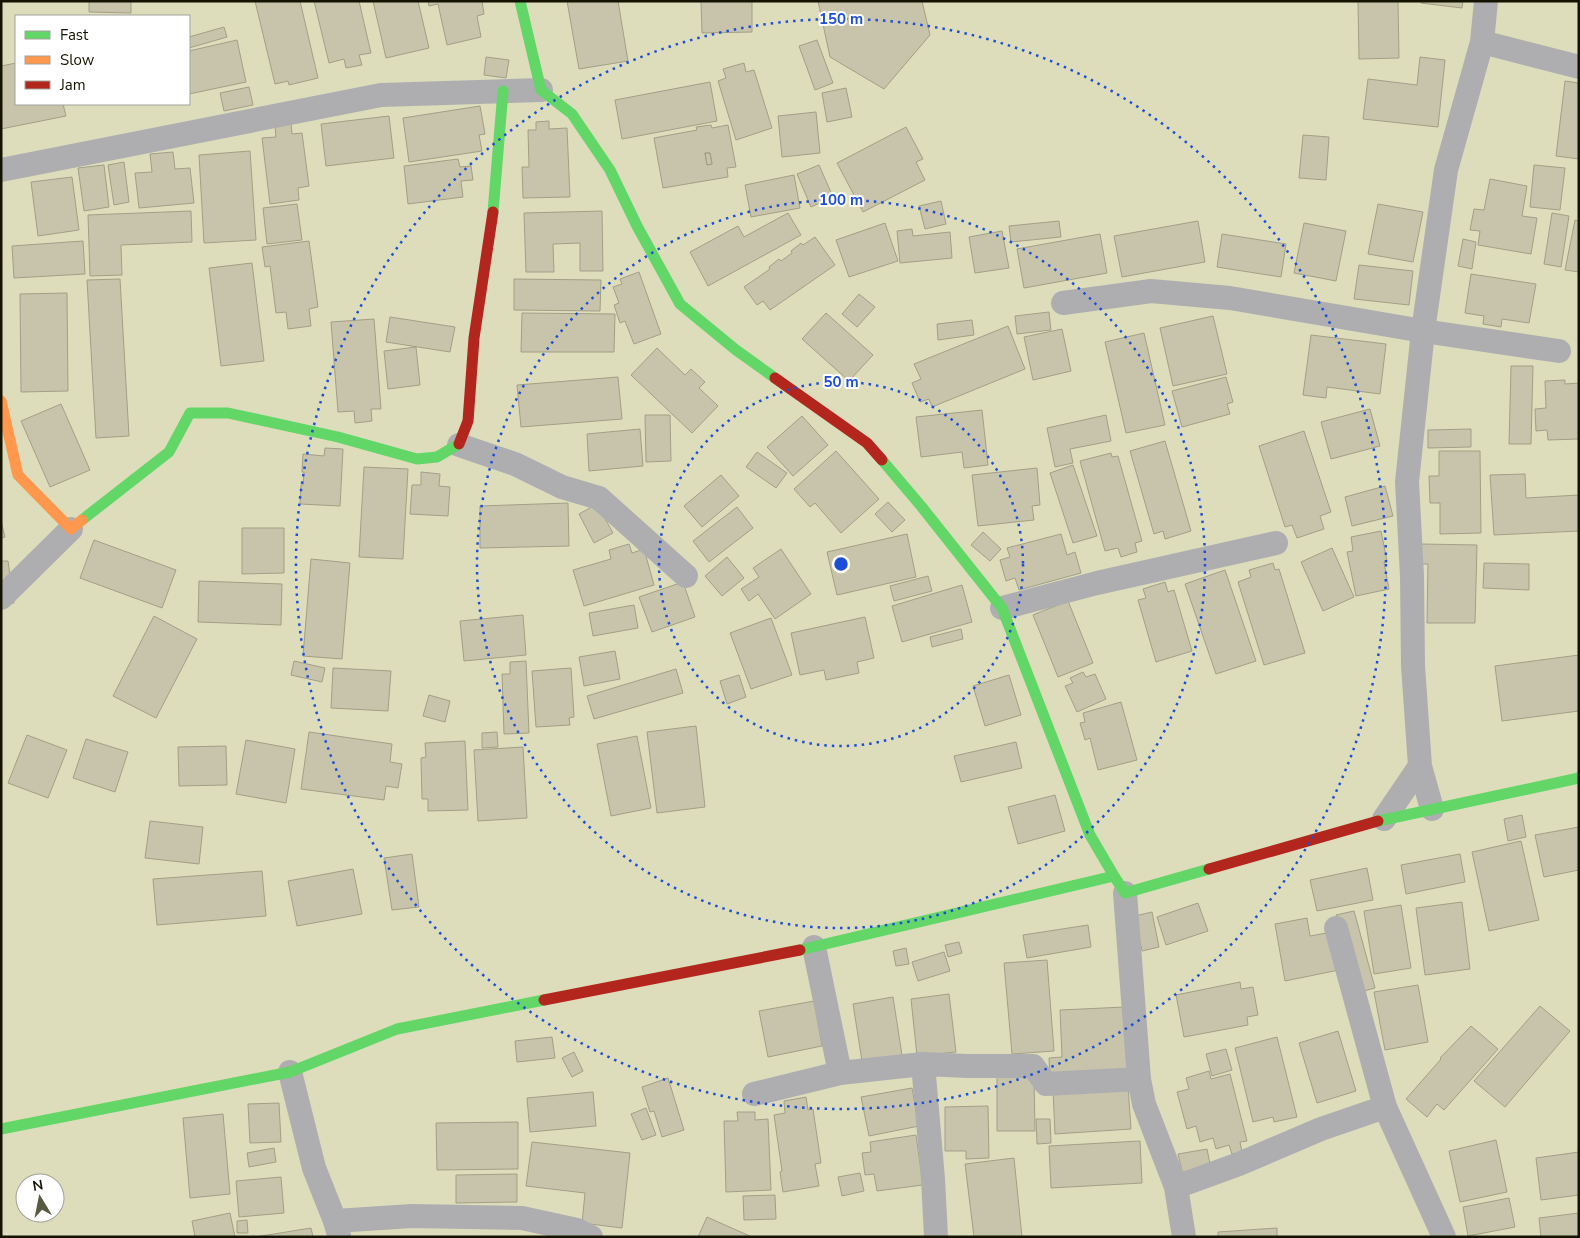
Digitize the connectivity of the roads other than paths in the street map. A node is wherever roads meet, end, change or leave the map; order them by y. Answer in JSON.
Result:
{"nodes":[{"id":1,"x":520,"y":1,"type":"edge"},
{"id":2,"x":1486,"y":1,"type":"edge"},
{"id":3,"x":1482,"y":42,"type":"junction"},
{"id":4,"x":1579,"y":67,"type":"edge"},
{"id":5,"x":542,"y":90,"type":"junction"},
{"id":6,"x":503,"y":91,"type":"junction"},
{"id":7,"x":1,"y":170,"type":"edge"},
{"id":8,"x":1063,"y":303,"type":"dead end"},
{"id":9,"x":1423,"y":331,"type":"junction"},
{"id":10,"x":1559,"y":351,"type":"dead end"},
{"id":11,"x":1,"y":401,"type":"edge"},
{"id":12,"x":459,"y":445,"type":"junction"},
{"id":13,"x":70,"y":529,"type":"junction"},
{"id":14,"x":1276,"y":543,"type":"dead end"},
{"id":15,"x":686,"y":576,"type":"dead end"},
{"id":16,"x":1,"y":598,"type":"edge"},
{"id":17,"x":1002,"y":608,"type":"junction"},
{"id":18,"x":1420,"y":766,"type":"junction"},
{"id":19,"x":1579,"y":778,"type":"edge"},
{"id":20,"x":1432,"y":809,"type":"junction"},
{"id":21,"x":1384,"y":819,"type":"junction"},
{"id":22,"x":1119,"y":884,"type":"junction"},
{"id":23,"x":1336,"y":928,"type":"dead end"},
{"id":24,"x":814,"y":947,"type":"junction"},
{"id":25,"x":922,"y":1064,"type":"junction"},
{"id":26,"x":290,"y":1072,"type":"junction"},
{"id":27,"x":840,"y":1073,"type":"junction"},
{"id":28,"x":1139,"y":1079,"type":"junction"},
{"id":29,"x":754,"y":1094,"type":"dead end"},
{"id":30,"x":1385,"y":1107,"type":"junction"},
{"id":31,"x":1,"y":1130,"type":"edge"},
{"id":32,"x":1176,"y":1187,"type":"junction"},
{"id":33,"x":337,"y":1229,"type":"edge"},
{"id":34,"x":591,"y":1237,"type":"edge"},
{"id":35,"x":936,"y":1237,"type":"edge"},
{"id":36,"x":1184,"y":1237,"type":"edge"},
{"id":37,"x":1444,"y":1237,"type":"edge"}],
"edges":[{"from":1,"to":5,"type":"street"},
{"from":2,"to":3,"type":"street"},
{"from":3,"to":4,"type":"street"},
{"from":3,"to":9,"type":"street"},
{"from":5,"to":6,"type":"street"},
{"from":5,"to":17,"type":"street"},
{"from":6,"to":7,"type":"street"},
{"from":6,"to":12,"type":"street"},
{"from":8,"to":9,"type":"street"},
{"from":9,"to":10,"type":"street"},
{"from":9,"to":18,"type":"street"},
{"from":11,"to":13,"type":"street"},
{"from":12,"to":13,"type":"street"},
{"from":12,"to":15,"type":"street"},
{"from":13,"to":16,"type":"street"},
{"from":14,"to":17,"type":"street"},
{"from":17,"to":22,"type":"street"},
{"from":18,"to":20,"type":"street"},
{"from":18,"to":21,"type":"street"},
{"from":19,"to":20,"type":"street"},
{"from":20,"to":21,"type":"street"},
{"from":21,"to":22,"type":"street"},
{"from":22,"to":24,"type":"street"},
{"from":22,"to":28,"type":"street"},
{"from":23,"to":30,"type":"street"},
{"from":24,"to":26,"type":"street"},
{"from":24,"to":27,"type":"street"},
{"from":25,"to":27,"type":"street"},
{"from":25,"to":28,"type":"street"},
{"from":25,"to":35,"type":"street"},
{"from":26,"to":31,"type":"street"},
{"from":26,"to":33,"type":"street"},
{"from":27,"to":29,"type":"street"},
{"from":28,"to":32,"type":"street"},
{"from":30,"to":32,"type":"street"},
{"from":30,"to":37,"type":"street"},
{"from":32,"to":36,"type":"street"},
{"from":33,"to":34,"type":"street"}]}
